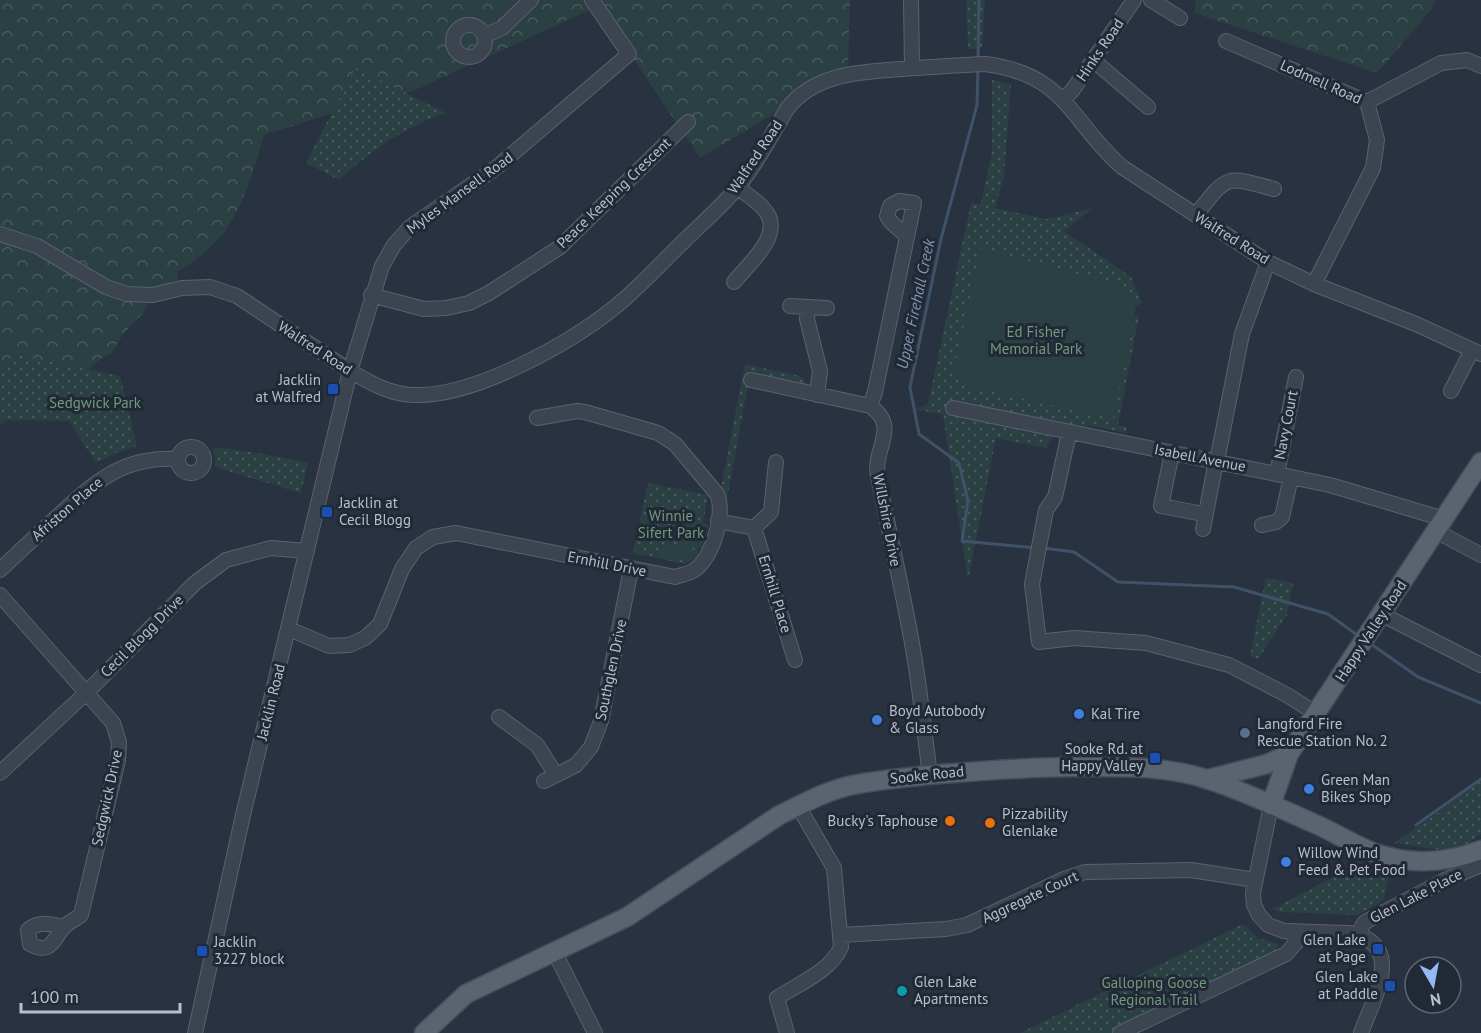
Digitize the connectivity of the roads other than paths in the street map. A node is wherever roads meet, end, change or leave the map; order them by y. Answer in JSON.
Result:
{"nodes":[{"id":1,"x":531,"y":0,"type":"edge"},
{"id":2,"x":592,"y":0,"type":"edge"},
{"id":3,"x":911,"y":0,"type":"edge"},
{"id":4,"x":1134,"y":0,"type":"edge"},
{"id":5,"x":1151,"y":0,"type":"edge"},
{"id":6,"x":1180,"y":18,"type":"dead end"},
{"id":7,"x":484,"y":36,"type":"dead end"},
{"id":8,"x":1226,"y":41,"type":"dead end"},
{"id":9,"x":1093,"y":60,"type":"junction"},
{"id":10,"x":1481,"y":66,"type":"edge"},
{"id":11,"x":912,"y":68,"type":"junction"},
{"id":12,"x":1064,"y":99,"type":"junction"},
{"id":13,"x":1367,"y":102,"type":"junction"},
{"id":14,"x":1148,"y":107,"type":"dead end"},
{"id":15,"x":688,"y":122,"type":"dead end"},
{"id":16,"x":737,"y":187,"type":"junction"},
{"id":17,"x":1274,"y":189,"type":"dead end"},
{"id":18,"x":1196,"y":215,"type":"junction"},
{"id":19,"x":0,"y":234,"type":"edge"},
{"id":20,"x":907,"y":237,"type":"dead end"},
{"id":21,"x":1268,"y":262,"type":"junction"},
{"id":22,"x":734,"y":282,"type":"dead end"},
{"id":23,"x":1314,"y":284,"type":"junction"},
{"id":24,"x":371,"y":295,"type":"junction"},
{"id":25,"x":790,"y":306,"type":"dead end"},
{"id":26,"x":808,"y":307,"type":"junction"},
{"id":27,"x":828,"y":308,"type":"dead end"},
{"id":28,"x":1477,"y":352,"type":"edge"},
{"id":29,"x":350,"y":371,"type":"junction"},
{"id":30,"x":1296,"y":377,"type":"dead end"},
{"id":31,"x":751,"y":380,"type":"dead end"},
{"id":32,"x":1451,"y":391,"type":"dead end"},
{"id":33,"x":818,"y":395,"type":"junction"},
{"id":34,"x":870,"y":406,"type":"junction"},
{"id":35,"x":953,"y":408,"type":"dead end"},
{"id":36,"x":537,"y":417,"type":"dead end"},
{"id":37,"x":1069,"y":433,"type":"junction"},
{"id":38,"x":1172,"y":453,"type":"junction"},
{"id":39,"x":178,"y":459,"type":"dead end"},
{"id":40,"x":1217,"y":461,"type":"junction"},
{"id":41,"x":776,"y":462,"type":"dead end"},
{"id":42,"x":1481,"y":462,"type":"edge"},
{"id":43,"x":1277,"y":474,"type":"junction"},
{"id":44,"x":1291,"y":477,"type":"junction"},
{"id":45,"x":1198,"y":513,"type":"dead end"},
{"id":46,"x":718,"y":521,"type":"junction"},
{"id":47,"x":1262,"y":525,"type":"dead end"},
{"id":48,"x":1440,"y":525,"type":"junction"},
{"id":49,"x":754,"y":528,"type":"junction"},
{"id":50,"x":1203,"y":529,"type":"dead end"},
{"id":51,"x":307,"y":551,"type":"junction"},
{"id":52,"x":1481,"y":555,"type":"edge"},
{"id":53,"x":631,"y":569,"type":"junction"},
{"id":54,"x":0,"y":570,"type":"edge"},
{"id":55,"x":0,"y":595,"type":"edge"},
{"id":56,"x":1381,"y":614,"type":"junction"},
{"id":57,"x":289,"y":629,"type":"junction"},
{"id":58,"x":795,"y":660,"type":"dead end"},
{"id":59,"x":1481,"y":665,"type":"edge"},
{"id":60,"x":86,"y":693,"type":"junction"},
{"id":61,"x":1317,"y":714,"type":"junction"},
{"id":62,"x":499,"y":717,"type":"dead end"},
{"id":63,"x":1289,"y":754,"type":"junction"},
{"id":64,"x":0,"y":773,"type":"edge"},
{"id":65,"x":930,"y":775,"type":"junction"},
{"id":66,"x":1208,"y":779,"type":"junction"},
{"id":67,"x":1271,"y":805,"type":"junction"},
{"id":68,"x":798,"y":806,"type":"junction"},
{"id":69,"x":1481,"y":850,"type":"edge"},
{"id":70,"x":1481,"y":865,"type":"edge"},
{"id":71,"x":1255,"y":880,"type":"junction"},
{"id":72,"x":64,"y":927,"type":"dead end"},
{"id":73,"x":1294,"y":931,"type":"junction"},
{"id":74,"x":840,"y":935,"type":"junction"},
{"id":75,"x":1357,"y":935,"type":"junction"},
{"id":76,"x":554,"y":951,"type":"junction"},
{"id":77,"x":1365,"y":1032,"type":"edge"},
{"id":78,"x":195,"y":1033,"type":"edge"},
{"id":79,"x":424,"y":1033,"type":"edge"},
{"id":80,"x":595,"y":1033,"type":"edge"},
{"id":81,"x":787,"y":1033,"type":"edge"},
{"id":82,"x":1120,"y":1033,"type":"edge"}],
"edges":[{"from":1,"to":7,"type":"street"},
{"from":2,"to":24,"type":"street","name":"Myles Mansell Road"},
{"from":3,"to":11,"type":"street"},
{"from":4,"to":9,"type":"street","name":"Hinks Road"},
{"from":5,"to":6,"type":"street"},
{"from":8,"to":13,"type":"street","name":"Lodmell Road"},
{"from":9,"to":12,"type":"street","name":"Hinks Road"},
{"from":9,"to":14,"type":"street"},
{"from":10,"to":13,"type":"street"},
{"from":11,"to":12,"type":"street","name":"Walfred Road"},
{"from":11,"to":16,"type":"street","name":"Walfred Road"},
{"from":12,"to":18,"type":"street","name":"Walfred Road"},
{"from":13,"to":23,"type":"street","name":"Lodmell Road"},
{"from":15,"to":24,"type":"street","name":"Peace Keeping Crescent"},
{"from":16,"to":22,"type":"street"},
{"from":16,"to":29,"type":"street","name":"Walfred Road"},
{"from":17,"to":18,"type":"street"},
{"from":18,"to":21,"type":"street","name":"Walfred Road"},
{"from":19,"to":29,"type":"street","name":"Walfred Road"},
{"from":20,"to":34,"type":"street"},
{"from":21,"to":23,"type":"street","name":"Walfred Road"},
{"from":21,"to":40,"type":"street"},
{"from":23,"to":28,"type":"street","name":"Walfred Road"},
{"from":24,"to":29,"type":"street","name":"Myles Mansell Road"},
{"from":25,"to":26,"type":"street"},
{"from":26,"to":27,"type":"street"},
{"from":26,"to":33,"type":"street"},
{"from":28,"to":32,"type":"street"},
{"from":29,"to":51,"type":"street","name":"Jacklin Road"},
{"from":30,"to":43,"type":"street","name":"Navy Court"},
{"from":31,"to":33,"type":"street"},
{"from":33,"to":34,"type":"street"},
{"from":34,"to":65,"type":"street","name":"Willshire Drive"},
{"from":35,"to":37,"type":"street","name":"Isabell Avenue"},
{"from":36,"to":46,"type":"street","name":"Ernhill Drive"},
{"from":37,"to":38,"type":"street","name":"Isabell Avenue"},
{"from":37,"to":61,"type":"street"},
{"from":38,"to":40,"type":"street","name":"Isabell Avenue"},
{"from":38,"to":45,"type":"street"},
{"from":39,"to":54,"type":"street","name":"Afriston Place"},
{"from":40,"to":43,"type":"street","name":"Isabell Avenue"},
{"from":40,"to":50,"type":"street"},
{"from":41,"to":49,"type":"street"},
{"from":42,"to":48,"type":"main road","name":"Happy Valley Road"},
{"from":43,"to":44,"type":"street","name":"Isabell Avenue"},
{"from":44,"to":47,"type":"street"},
{"from":44,"to":48,"type":"street","name":"Isabell Avenue"},
{"from":46,"to":49,"type":"street"},
{"from":46,"to":53,"type":"street","name":"Ernhill Drive"},
{"from":48,"to":52,"type":"street","name":"Isabell Avenue"},
{"from":48,"to":56,"type":"main road","name":"Happy Valley Road"},
{"from":49,"to":58,"type":"street","name":"Ernhill Place"},
{"from":51,"to":57,"type":"street","name":"Jacklin Road"},
{"from":51,"to":60,"type":"street","name":"Cecil Blogg Drive"},
{"from":53,"to":57,"type":"street","name":"Ernhill Drive"},
{"from":53,"to":62,"type":"street","name":"Southglen Drive"},
{"from":55,"to":60,"type":"street","name":"Sedgwick Drive"},
{"from":56,"to":59,"type":"street"},
{"from":56,"to":61,"type":"main road","name":"Happy Valley Road"},
{"from":57,"to":78,"type":"street","name":"Jacklin Road"},
{"from":60,"to":64,"type":"street","name":"Cecil Blogg Drive"},
{"from":60,"to":72,"type":"street","name":"Sedgwick Drive"},
{"from":61,"to":63,"type":"main road","name":"Happy Valley Road"},
{"from":63,"to":66,"type":"main road"},
{"from":63,"to":67,"type":"main road","name":"Happy Valley Road"},
{"from":65,"to":66,"type":"main road","name":"Sooke Road"},
{"from":65,"to":68,"type":"main road","name":"Sooke Road"},
{"from":66,"to":67,"type":"main road","name":"Sooke Road"},
{"from":67,"to":69,"type":"main road","name":"Sooke Road"},
{"from":67,"to":71,"type":"street"},
{"from":68,"to":74,"type":"street"},
{"from":68,"to":76,"type":"main road","name":"Sooke Road"},
{"from":70,"to":75,"type":"street","name":"Glen Lake Place"},
{"from":71,"to":73,"type":"street"},
{"from":71,"to":74,"type":"street","name":"Aggregate Court"},
{"from":73,"to":75,"type":"street"},
{"from":73,"to":82,"type":"street"},
{"from":74,"to":81,"type":"street"},
{"from":75,"to":77,"type":"street"},
{"from":76,"to":79,"type":"main road","name":"Sooke Road"},
{"from":76,"to":80,"type":"street"}]}
